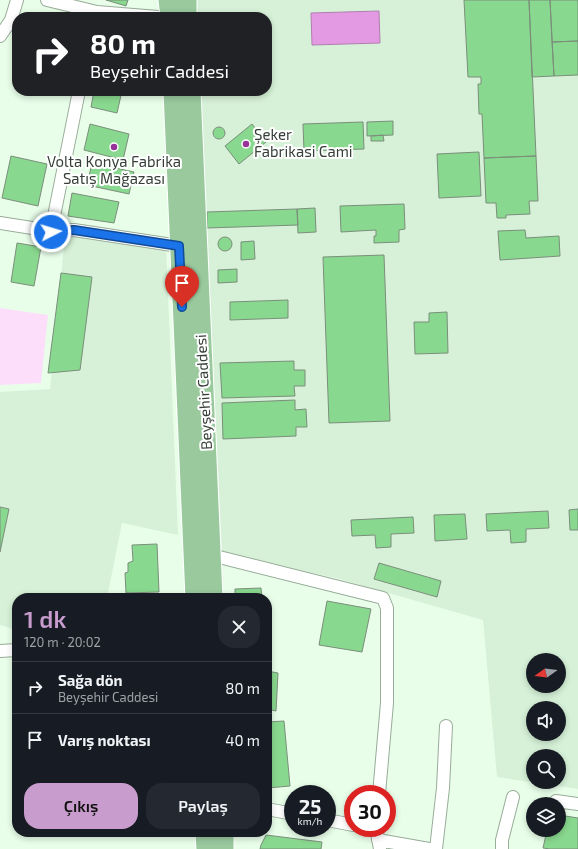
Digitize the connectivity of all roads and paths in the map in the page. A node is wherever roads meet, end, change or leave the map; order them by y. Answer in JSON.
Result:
{"nodes":[{"id":1,"x":17,"y":0,"type":"edge"},
{"id":2,"x":47,"y":0,"type":"edge"},
{"id":3,"x":168,"y":0,"type":"edge"},
{"id":4,"x":186,"y":0,"type":"edge"},
{"id":5,"x":89,"y":12,"type":"edge"},
{"id":6,"x":169,"y":12,"type":"edge"},
{"id":7,"x":187,"y":12,"type":"edge"},
{"id":8,"x":5,"y":18,"type":"edge"},
{"id":9,"x":0,"y":36,"type":"edge"},
{"id":10,"x":78,"y":96,"type":"edge"},
{"id":11,"x":173,"y":96,"type":"edge"},
{"id":12,"x":190,"y":96,"type":"edge"},
{"id":13,"x":0,"y":223,"type":"edge"},
{"id":14,"x":51,"y":232,"type":"junction"},
{"id":15,"x":179,"y":246,"type":"junction"},
{"id":16,"x":211,"y":554,"type":"junction"},
{"id":17,"x":195,"y":593,"type":"edge"},
{"id":18,"x":213,"y":593,"type":"edge"},
{"id":19,"x":12,"y":650,"type":"edge"},
{"id":20,"x":0,"y":651,"type":"edge"},
{"id":21,"x":446,"y":726,"type":"dead end"},
{"id":22,"x":380,"y":785,"type":"edge"},
{"id":23,"x":513,"y":797,"type":"dead end"},
{"id":24,"x":566,"y":803,"type":"edge"},
{"id":25,"x":578,"y":804,"type":"edge"},
{"id":26,"x":272,"y":810,"type":"edge"},
{"id":27,"x":284,"y":812,"type":"edge"},
{"id":28,"x":205,"y":837,"type":"edge"},
{"id":29,"x":224,"y":837,"type":"edge"},
{"id":30,"x":384,"y":837,"type":"edge"},
{"id":31,"x":206,"y":849,"type":"edge"},
{"id":32,"x":224,"y":849,"type":"edge"},
{"id":33,"x":429,"y":849,"type":"edge"},
{"id":34,"x":436,"y":849,"type":"edge"},
{"id":35,"x":502,"y":849,"type":"edge"}],
"edges":[{"from":1,"to":8,"type":"street"},
{"from":2,"to":5,"type":"street"},
{"from":3,"to":6,"type":"main road"},
{"from":4,"to":7,"type":"main road"},
{"from":8,"to":9,"type":"street"},
{"from":10,"to":14,"type":"street"},
{"from":11,"to":15,"type":"main road","name":"Beyşehir Caddesi"},
{"from":12,"to":16,"type":"main road","name":"Beyşehir Caddesi"},
{"from":13,"to":14,"type":"street"},
{"from":14,"to":15,"type":"street"},
{"from":15,"to":17,"type":"main road","name":"Beyşehir Caddesi"},
{"from":16,"to":18,"type":"main road","name":"Beyşehir Caddesi"},
{"from":16,"to":22,"type":"street"},
{"from":19,"to":20,"type":"street"},
{"from":21,"to":34,"type":"street"},
{"from":23,"to":35,"type":"street"},
{"from":24,"to":25,"type":"street"},
{"from":26,"to":27,"type":"street"},
{"from":28,"to":31,"type":"main road"},
{"from":29,"to":32,"type":"main road"},
{"from":30,"to":33,"type":"street"}]}
